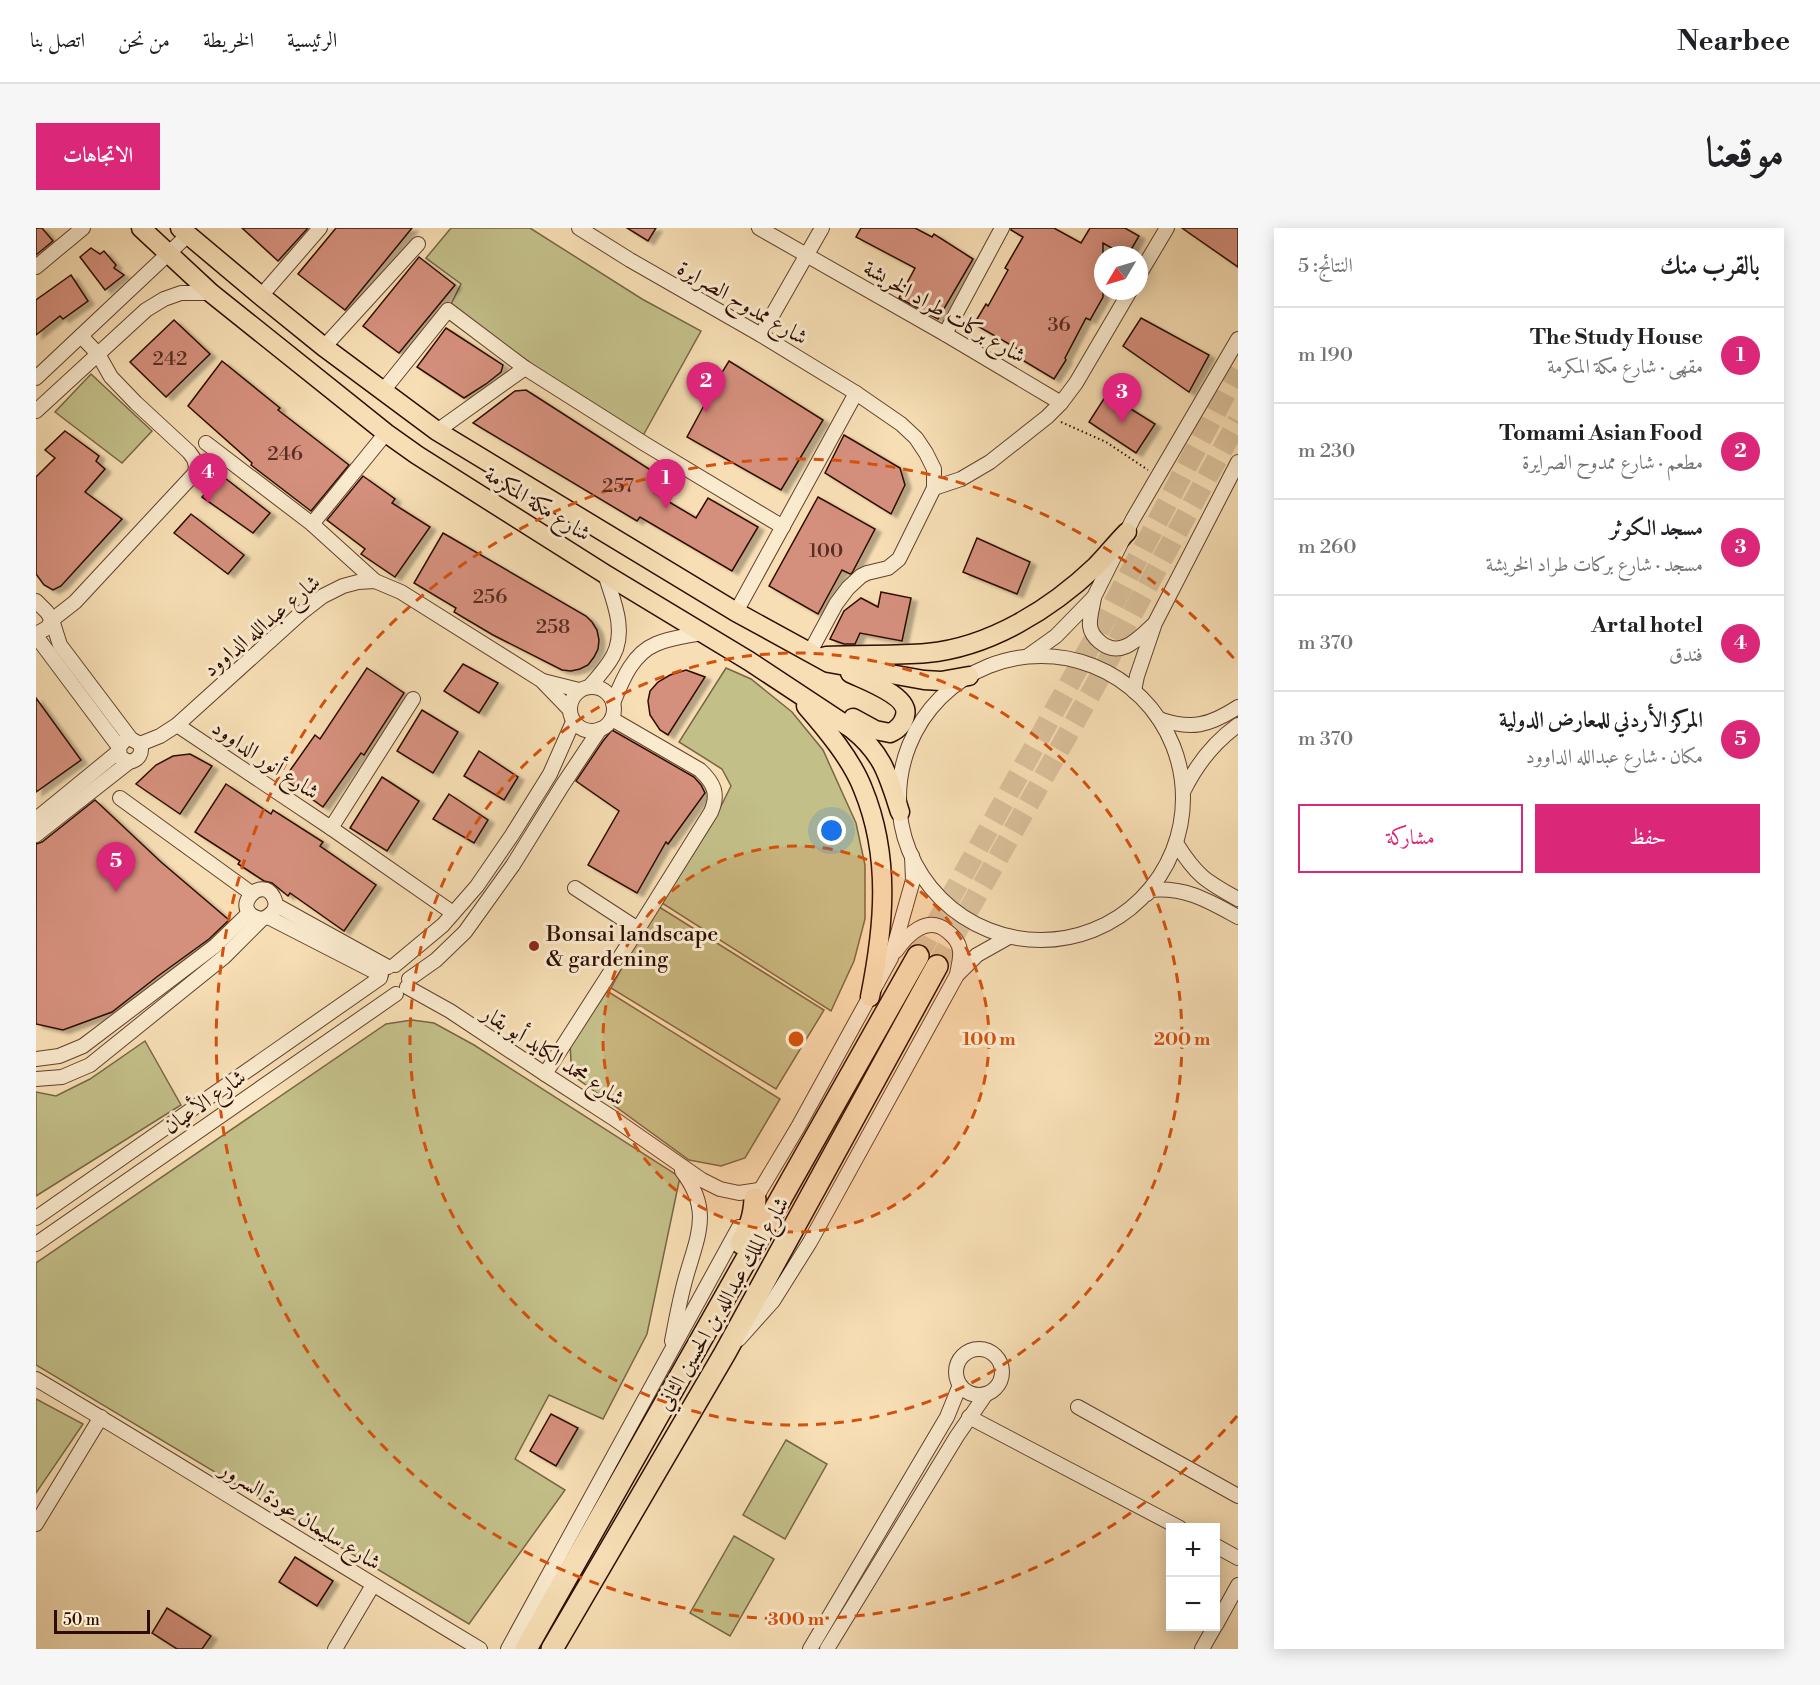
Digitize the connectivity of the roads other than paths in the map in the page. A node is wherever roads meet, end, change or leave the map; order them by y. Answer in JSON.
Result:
{"nodes":[{"id":1,"x":83,"y":228,"type":"edge"},
{"id":2,"x":141,"y":228,"type":"edge"},
{"id":3,"x":320,"y":228,"type":"edge"},
{"id":4,"x":579,"y":228,"type":"edge"},
{"id":5,"x":759,"y":228,"type":"edge"},
{"id":6,"x":822,"y":228,"type":"edge"},
{"id":7,"x":1002,"y":228,"type":"edge"},
{"id":8,"x":1167,"y":228,"type":"edge"},
{"id":9,"x":184,"y":232,"type":"edge"},
{"id":10,"x":418,"y":244,"type":"dead end"},
{"id":11,"x":169,"y":254,"type":"junction"},
{"id":12,"x":807,"y":256,"type":"junction"},
{"id":13,"x":1148,"y":260,"type":"edge"},
{"id":14,"x":36,"y":267,"type":"edge"},
{"id":15,"x":211,"y":293,"type":"junction"},
{"id":16,"x":261,"y":297,"type":"junction"},
{"id":17,"x":1125,"y":300,"type":"edge"},
{"id":18,"x":945,"y":334,"type":"junction"},
{"id":19,"x":761,"y":335,"type":"junction"},
{"id":20,"x":81,"y":336,"type":"junction"},
{"id":21,"x":1238,"y":339,"type":"edge"},
{"id":22,"x":324,"y":347,"type":"junction"},
{"id":23,"x":98,"y":354,"type":"junction"},
{"id":24,"x":525,"y":368,"type":"junction"},
{"id":25,"x":36,"y":378,"type":"edge"},
{"id":26,"x":382,"y":392,"type":"junction"},
{"id":27,"x":856,"y":393,"type":"junction"},
{"id":28,"x":1061,"y":403,"type":"junction"},
{"id":29,"x":36,"y":411,"type":"edge"},
{"id":30,"x":437,"y":431,"type":"junction"},
{"id":31,"x":386,"y":433,"type":"junction"},
{"id":32,"x":206,"y":443,"type":"dead end"},
{"id":33,"x":1238,"y":462,"type":"edge"},
{"id":34,"x":934,"y":488,"type":"junction"},
{"id":35,"x":312,"y":524,"type":"junction"},
{"id":36,"x":783,"y":527,"type":"junction"},
{"id":37,"x":1127,"y":532,"type":"junction"},
{"id":38,"x":605,"y":574,"type":"junction"},
{"id":39,"x":375,"y":581,"type":"junction"},
{"id":40,"x":1094,"y":597,"type":"junction"},
{"id":41,"x":36,"y":601,"type":"edge"},
{"id":42,"x":736,"y":612,"type":"junction"},
{"id":43,"x":52,"y":620,"type":"junction"},
{"id":44,"x":1155,"y":623,"type":"junction"},
{"id":45,"x":702,"y":633,"type":"junction"},
{"id":46,"x":36,"y":635,"type":"edge"},
{"id":47,"x":819,"y":657,"type":"junction"},
{"id":48,"x":1016,"y":658,"type":"junction"},
{"id":49,"x":748,"y":661,"type":"junction"},
{"id":50,"x":969,"y":675,"type":"junction"},
{"id":51,"x":541,"y":680,"type":"junction"},
{"id":52,"x":584,"y":688,"type":"junction"},
{"id":53,"x":793,"y":691,"type":"junction"},
{"id":54,"x":1134,"y":692,"type":"junction"},
{"id":55,"x":413,"y":699,"type":"dead end"},
{"id":56,"x":613,"y":703,"type":"junction"},
{"id":57,"x":1238,"y":707,"type":"edge"},
{"id":58,"x":571,"y":715,"type":"junction"},
{"id":59,"x":612,"y":719,"type":"junction"},
{"id":60,"x":1159,"y":719,"type":"junction"},
{"id":61,"x":177,"y":725,"type":"junction"},
{"id":62,"x":1238,"y":725,"type":"edge"},
{"id":63,"x":600,"y":729,"type":"junction"},
{"id":64,"x":135,"y":741,"type":"junction"},
{"id":65,"x":122,"y":754,"type":"junction"},
{"id":66,"x":1183,"y":792,"type":"junction"},
{"id":67,"x":120,"y":798,"type":"dead end"},
{"id":68,"x":900,"y":812,"type":"junction"},
{"id":69,"x":36,"y":819,"type":"edge"},
{"id":70,"x":331,"y":828,"type":"junction"},
{"id":71,"x":36,"y":835,"type":"edge"},
{"id":72,"x":1176,"y":843,"type":"junction"},
{"id":73,"x":912,"y":856,"type":"junction"},
{"id":74,"x":575,"y":888,"type":"dead end"},
{"id":75,"x":251,"y":893,"type":"junction"},
{"id":76,"x":1143,"y":897,"type":"junction"},
{"id":77,"x":1238,"y":899,"type":"edge"},
{"id":78,"x":453,"y":913,"type":"junction"},
{"id":79,"x":264,"y":914,"type":"junction"},
{"id":80,"x":1238,"y":917,"type":"edge"},
{"id":81,"x":638,"y":929,"type":"junction"},
{"id":82,"x":1009,"y":937,"type":"junction"},
{"id":83,"x":891,"y":958,"type":"junction"},
{"id":84,"x":386,"y":971,"type":"junction"},
{"id":85,"x":957,"y":975,"type":"junction"},
{"id":86,"x":404,"y":987,"type":"junction"},
{"id":87,"x":870,"y":997,"type":"junction"},
{"id":88,"x":36,"y":1059,"type":"edge"},
{"id":89,"x":545,"y":1074,"type":"junction"},
{"id":90,"x":36,"y":1079,"type":"edge"},
{"id":91,"x":674,"y":1162,"type":"junction"},
{"id":92,"x":757,"y":1194,"type":"junction"},
{"id":93,"x":36,"y":1218,"type":"edge"},
{"id":94,"x":36,"y":1244,"type":"edge"},
{"id":95,"x":695,"y":1351,"type":"junction"},
{"id":96,"x":670,"y":1352,"type":"junction"},
{"id":97,"x":725,"y":1353,"type":"junction"},
{"id":98,"x":36,"y":1379,"type":"edge"},
{"id":99,"x":960,"y":1385,"type":"junction"},
{"id":100,"x":986,"y":1394,"type":"junction"},
{"id":101,"x":1078,"y":1407,"type":"dead end"},
{"id":102,"x":100,"y":1417,"type":"junction"},
{"id":103,"x":969,"y":1417,"type":"junction"},
{"id":104,"x":1238,"y":1496,"type":"edge"},
{"id":105,"x":1172,"y":1523,"type":"edge"},
{"id":106,"x":36,"y":1524,"type":"edge"},
{"id":107,"x":1220,"y":1549,"type":"edge"},
{"id":108,"x":1238,"y":1558,"type":"edge"},
{"id":109,"x":373,"y":1585,"type":"junction"},
{"id":110,"x":1238,"y":1585,"type":"edge"},
{"id":111,"x":1220,"y":1617,"type":"edge"},
{"id":112,"x":1212,"y":1631,"type":"edge"},
{"id":113,"x":335,"y":1649,"type":"edge"},
{"id":114,"x":480,"y":1649,"type":"edge"},
{"id":115,"x":508,"y":1649,"type":"edge"},
{"id":116,"x":526,"y":1649,"type":"edge"},
{"id":117,"x":552,"y":1649,"type":"edge"},
{"id":118,"x":810,"y":1649,"type":"edge"},
{"id":119,"x":827,"y":1649,"type":"edge"},
{"id":120,"x":1202,"y":1649,"type":"edge"}],
"edges":[{"from":1,"to":14,"type":"street"},
{"from":2,"to":11,"type":"main road","name":"شارع مكة المكرمة"},
{"from":3,"to":16,"type":"street"},
{"from":4,"to":19,"type":"street","name":"شارع ممدوح الصرايرة"},
{"from":5,"to":12,"type":"street","name":"شارع بركات طراد الخريشة"},
{"from":6,"to":12,"type":"street"},
{"from":7,"to":18,"type":"street"},
{"from":8,"to":13,"type":"street"},
{"from":9,"to":11,"type":"street"},
{"from":9,"to":16,"type":"main road","name":"شارع مكة المكرمة"},
{"from":10,"to":22,"type":"street"},
{"from":11,"to":15,"type":"main road","name":"شارع مكة المكرمة"},
{"from":11,"to":20,"type":"street"},
{"from":12,"to":18,"type":"street","name":"شارع بركات طراد الخريشة"},
{"from":12,"to":19,"type":"street"},
{"from":15,"to":23,"type":"street"},
{"from":15,"to":31,"type":"main road","name":"شارع مكة المكرمة"},
{"from":16,"to":22,"type":"main road","name":"شارع مكة المكرمة"},
{"from":17,"to":28,"type":"street"},
{"from":18,"to":28,"type":"street","name":"شارع بركات طراد الخريشة"},
{"from":19,"to":27,"type":"street","name":"شارع ممدوح الصرايرة"},
{"from":20,"to":23,"type":"street"},
{"from":20,"to":25,"type":"street"},
{"from":21,"to":37,"type":"street"},
{"from":22,"to":26,"type":"main road","name":"شارع مكة المكرمة"},
{"from":23,"to":29,"type":"street"},
{"from":23,"to":43,"type":"street"},
{"from":24,"to":26,"type":"street"},
{"from":24,"to":30,"type":"street"},
{"from":24,"to":36,"type":"street"},
{"from":26,"to":30,"type":"main road","name":"شارع مكة المكرمة"},
{"from":27,"to":34,"type":"street","name":"شارع ممدوح الصرايرة"},
{"from":27,"to":36,"type":"street"},
{"from":28,"to":34,"type":"street"},
{"from":30,"to":42,"type":"main road","name":"شارع مكة المكرمة"},
{"from":31,"to":35,"type":"street"},
{"from":31,"to":38,"type":"main road","name":"شارع مكة المكرمة"},
{"from":32,"to":35,"type":"street"},
{"from":33,"to":44,"type":"street"},
{"from":34,"to":47,"type":"street"},
{"from":35,"to":39,"type":"street"},
{"from":36,"to":42,"type":"street"},
{"from":37,"to":40,"type":"street"},
{"from":37,"to":47,"type":"main road"},
{"from":38,"to":45,"type":"main road","name":"شارع مكة المكرمة"},
{"from":38,"to":52,"type":"street"},
{"from":39,"to":51,"type":"street"},
{"from":39,"to":61,"type":"street","name":"شارع عبدالله الداوود"},
{"from":40,"to":44,"type":"street"},
{"from":40,"to":48,"type":"street"},
{"from":41,"to":43,"type":"street"},
{"from":42,"to":47,"type":"main road","name":"شارع مكة المكرمة"},
{"from":43,"to":46,"type":"street"},
{"from":43,"to":64,"type":"street"},
{"from":44,"to":54,"type":"street"},
{"from":45,"to":49,"type":"main road","name":"شارع مكة المكرمة"},
{"from":45,"to":56,"type":"street"},
{"from":46,"to":65,"type":"street"},
{"from":47,"to":49,"type":"main road"},
{"from":47,"to":50,"type":"main road","name":"شارع مكة المكرمة"},
{"from":48,"to":50,"type":"street"},
{"from":48,"to":54,"type":"street"},
{"from":49,"to":53,"type":"main road","name":"شارع مكة المكرمة"},
{"from":50,"to":68,"type":"street"},
{"from":51,"to":52,"type":"street"},
{"from":51,"to":58,"type":"street"},
{"from":52,"to":56,"type":"street"},
{"from":52,"to":58,"type":"street"},
{"from":53,"to":68,"type":"main road","name":"شارع مكة المكرمة"},
{"from":53,"to":87,"type":"main road"},
{"from":54,"to":60,"type":"street"},
{"from":55,"to":70,"type":"street","name":"شارع أنور الداوود"},
{"from":56,"to":59,"type":"street"},
{"from":57,"to":60,"type":"street"},
{"from":58,"to":63,"type":"street"},
{"from":58,"to":78,"type":"street","name":"شارع الأعيان"},
{"from":59,"to":63,"type":"street"},
{"from":59,"to":81,"type":"street"},
{"from":60,"to":66,"type":"street"},
{"from":61,"to":64,"type":"street","name":"شارع عبدالله الداوود"},
{"from":61,"to":70,"type":"street","name":"شارع أنور الداوود"},
{"from":62,"to":66,"type":"street"},
{"from":63,"to":86,"type":"street","name":"شارع الأعيان"},
{"from":64,"to":65,"type":"street","name":"شارع عبدالله الداوود"},
{"from":64,"to":65,"type":"street"},
{"from":65,"to":69,"type":"street"},
{"from":65,"to":71,"type":"street"},
{"from":66,"to":72,"type":"street"},
{"from":67,"to":75,"type":"street"},
{"from":68,"to":73,"type":"street"},
{"from":70,"to":78,"type":"street","name":"شارع أنور الداوود"},
{"from":72,"to":76,"type":"street"},
{"from":72,"to":77,"type":"street"},
{"from":73,"to":82,"type":"street"},
{"from":73,"to":83,"type":"street"},
{"from":74,"to":81,"type":"street"},
{"from":75,"to":79,"type":"street"},
{"from":75,"to":79,"type":"street"},
{"from":76,"to":80,"type":"street"},
{"from":76,"to":82,"type":"street"},
{"from":78,"to":84,"type":"street","name":"شارع الأعيان"},
{"from":79,"to":84,"type":"street"},
{"from":79,"to":88,"type":"street"},
{"from":79,"to":90,"type":"street"},
{"from":81,"to":89,"type":"street"},
{"from":82,"to":85,"type":"street"},
{"from":83,"to":85,"type":"street"},
{"from":83,"to":87,"type":"street","name":"شارع الملك عبدالله بن الحسين الثاني"},
{"from":84,"to":86,"type":"street"},
{"from":84,"to":86,"type":"street"},
{"from":84,"to":93,"type":"street","name":"شارع الأعيان"},
{"from":85,"to":97,"type":"street"},
{"from":86,"to":89,"type":"street","name":"شارع محمد الكايد أبو بقار"},
{"from":86,"to":94,"type":"street","name":"شارع الأعيان"},
{"from":87,"to":92,"type":"street","name":"شارع الملك عبدالله بن الحسين الثاني"},
{"from":89,"to":91,"type":"street","name":"شارع محمد الكايد أبو بقار"},
{"from":91,"to":92,"type":"street","name":"شارع محمد الكايد أبو بقار"},
{"from":91,"to":96,"type":"street","name":"شارع محمد الكايد أبو بقار"},
{"from":92,"to":95,"type":"highway"},
{"from":92,"to":96,"type":"street","name":"شارع الملك عبدالله بن الحسين الثاني"},
{"from":95,"to":97,"type":"highway","name":"شارع الملك عبدالله بن الحسين الثاني"},
{"from":95,"to":116,"type":"highway","name":"شارع الملك عبدالله بن الحسين الثاني"},
{"from":96,"to":115,"type":"street","name":"شارع الملك عبدالله بن الحسين الثاني"},
{"from":97,"to":117,"type":"highway","name":"شارع الملك عبدالله بن الحسين الثاني"},
{"from":98,"to":102,"type":"street","name":"شارع سليمان عودة السرور"},
{"from":99,"to":100,"type":"street"},
{"from":99,"to":100,"type":"street"},
{"from":99,"to":118,"type":"street"},
{"from":100,"to":103,"type":"street"},
{"from":101,"to":104,"type":"street"},
{"from":102,"to":106,"type":"street"},
{"from":102,"to":109,"type":"street","name":"شارع سليمان عودة السرور"},
{"from":103,"to":105,"type":"street"},
{"from":103,"to":119,"type":"street"},
{"from":107,"to":108,"type":"street"},
{"from":109,"to":113,"type":"street"},
{"from":109,"to":114,"type":"street","name":"شارع سليمان عودة السرور"},
{"from":110,"to":111,"type":"street"},
{"from":112,"to":120,"type":"street"}]}
